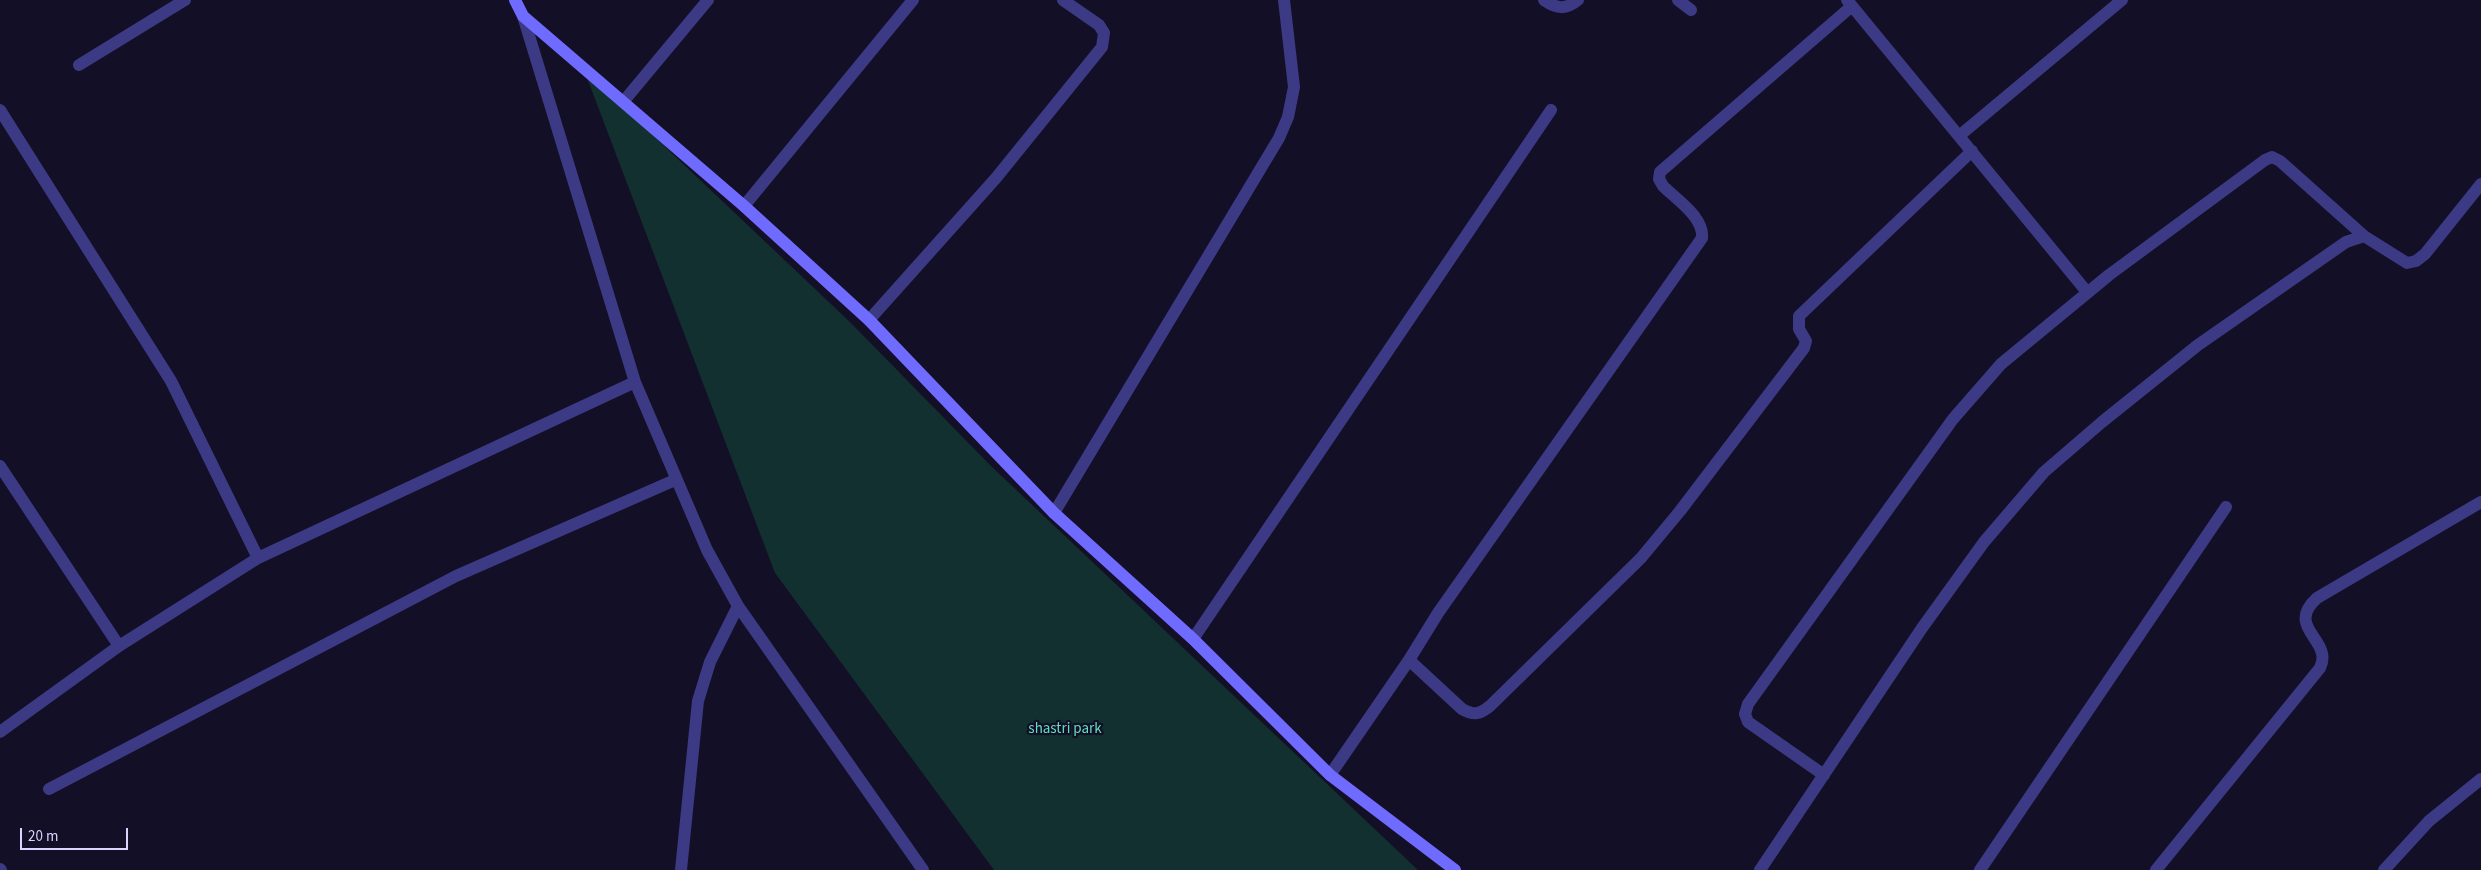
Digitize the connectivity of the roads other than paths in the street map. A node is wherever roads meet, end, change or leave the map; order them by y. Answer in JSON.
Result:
{"nodes":[{"id":1,"x":185,"y":0,"type":"edge"},
{"id":2,"x":515,"y":0,"type":"edge"},
{"id":3,"x":708,"y":0,"type":"edge"},
{"id":4,"x":913,"y":0,"type":"edge"},
{"id":5,"x":1063,"y":0,"type":"edge"},
{"id":6,"x":1284,"y":0,"type":"edge"},
{"id":7,"x":1544,"y":0,"type":"edge"},
{"id":8,"x":1578,"y":0,"type":"edge"},
{"id":9,"x":1678,"y":0,"type":"edge"},
{"id":10,"x":2122,"y":0,"type":"edge"},
{"id":11,"x":1850,"y":3,"type":"edge"},
{"id":12,"x":1691,"y":10,"type":"dead end"},
{"id":13,"x":523,"y":16,"type":"junction"},
{"id":14,"x":80,"y":65,"type":"dead end"},
{"id":15,"x":623,"y":102,"type":"junction"},
{"id":16,"x":0,"y":110,"type":"edge"},
{"id":17,"x":1551,"y":110,"type":"dead end"},
{"id":18,"x":1959,"y":136,"type":"junction"},
{"id":19,"x":1972,"y":151,"type":"junction"},
{"id":20,"x":2481,"y":184,"type":"edge"},
{"id":21,"x":744,"y":206,"type":"junction"},
{"id":22,"x":2364,"y":236,"type":"junction"},
{"id":23,"x":2087,"y":292,"type":"junction"},
{"id":24,"x":868,"y":320,"type":"junction"},
{"id":25,"x":635,"y":382,"type":"junction"},
{"id":26,"x":0,"y":466,"type":"edge"},
{"id":27,"x":675,"y":480,"type":"junction"},
{"id":28,"x":2481,"y":502,"type":"edge"},
{"id":29,"x":2226,"y":507,"type":"dead end"},
{"id":30,"x":1054,"y":513,"type":"junction"},
{"id":31,"x":258,"y":558,"type":"junction"},
{"id":32,"x":738,"y":606,"type":"junction"},
{"id":33,"x":1193,"y":639,"type":"junction"},
{"id":34,"x":119,"y":646,"type":"junction"},
{"id":35,"x":1409,"y":660,"type":"junction"},
{"id":36,"x":0,"y":732,"type":"edge"},
{"id":37,"x":1330,"y":775,"type":"junction"},
{"id":38,"x":1824,"y":775,"type":"junction"},
{"id":39,"x":2481,"y":780,"type":"edge"},
{"id":40,"x":50,"y":789,"type":"dead end"},
{"id":41,"x":681,"y":870,"type":"edge"},
{"id":42,"x":923,"y":870,"type":"edge"},
{"id":43,"x":1455,"y":870,"type":"edge"},
{"id":44,"x":1760,"y":870,"type":"edge"},
{"id":45,"x":1980,"y":870,"type":"edge"},
{"id":46,"x":2156,"y":870,"type":"edge"},
{"id":47,"x":2384,"y":870,"type":"edge"}],
"edges":[{"from":1,"to":14,"type":"street"},
{"from":2,"to":13,"type":"street"},
{"from":3,"to":15,"type":"street"},
{"from":4,"to":21,"type":"street"},
{"from":5,"to":24,"type":"street"},
{"from":6,"to":30,"type":"street"},
{"from":7,"to":8,"type":"street"},
{"from":9,"to":12,"type":"street"},
{"from":10,"to":18,"type":"street"},
{"from":11,"to":18,"type":"street"},
{"from":11,"to":35,"type":"street"},
{"from":13,"to":15,"type":"street"},
{"from":13,"to":25,"type":"street"},
{"from":15,"to":21,"type":"street"},
{"from":16,"to":31,"type":"street"},
{"from":17,"to":33,"type":"street"},
{"from":18,"to":19,"type":"street"},
{"from":19,"to":23,"type":"street"},
{"from":19,"to":35,"type":"street"},
{"from":20,"to":22,"type":"street"},
{"from":21,"to":24,"type":"street"},
{"from":22,"to":23,"type":"street"},
{"from":22,"to":38,"type":"street"},
{"from":23,"to":38,"type":"street"},
{"from":24,"to":30,"type":"street"},
{"from":25,"to":27,"type":"street"},
{"from":25,"to":31,"type":"street"},
{"from":26,"to":34,"type":"street"},
{"from":27,"to":32,"type":"street"},
{"from":27,"to":40,"type":"street"},
{"from":28,"to":46,"type":"street"},
{"from":29,"to":45,"type":"street"},
{"from":30,"to":33,"type":"street"},
{"from":31,"to":34,"type":"street"},
{"from":32,"to":41,"type":"street"},
{"from":32,"to":42,"type":"street"},
{"from":33,"to":37,"type":"street"},
{"from":34,"to":36,"type":"street"},
{"from":35,"to":37,"type":"street"},
{"from":37,"to":43,"type":"street"},
{"from":38,"to":44,"type":"street"},
{"from":39,"to":47,"type":"street"}]}
